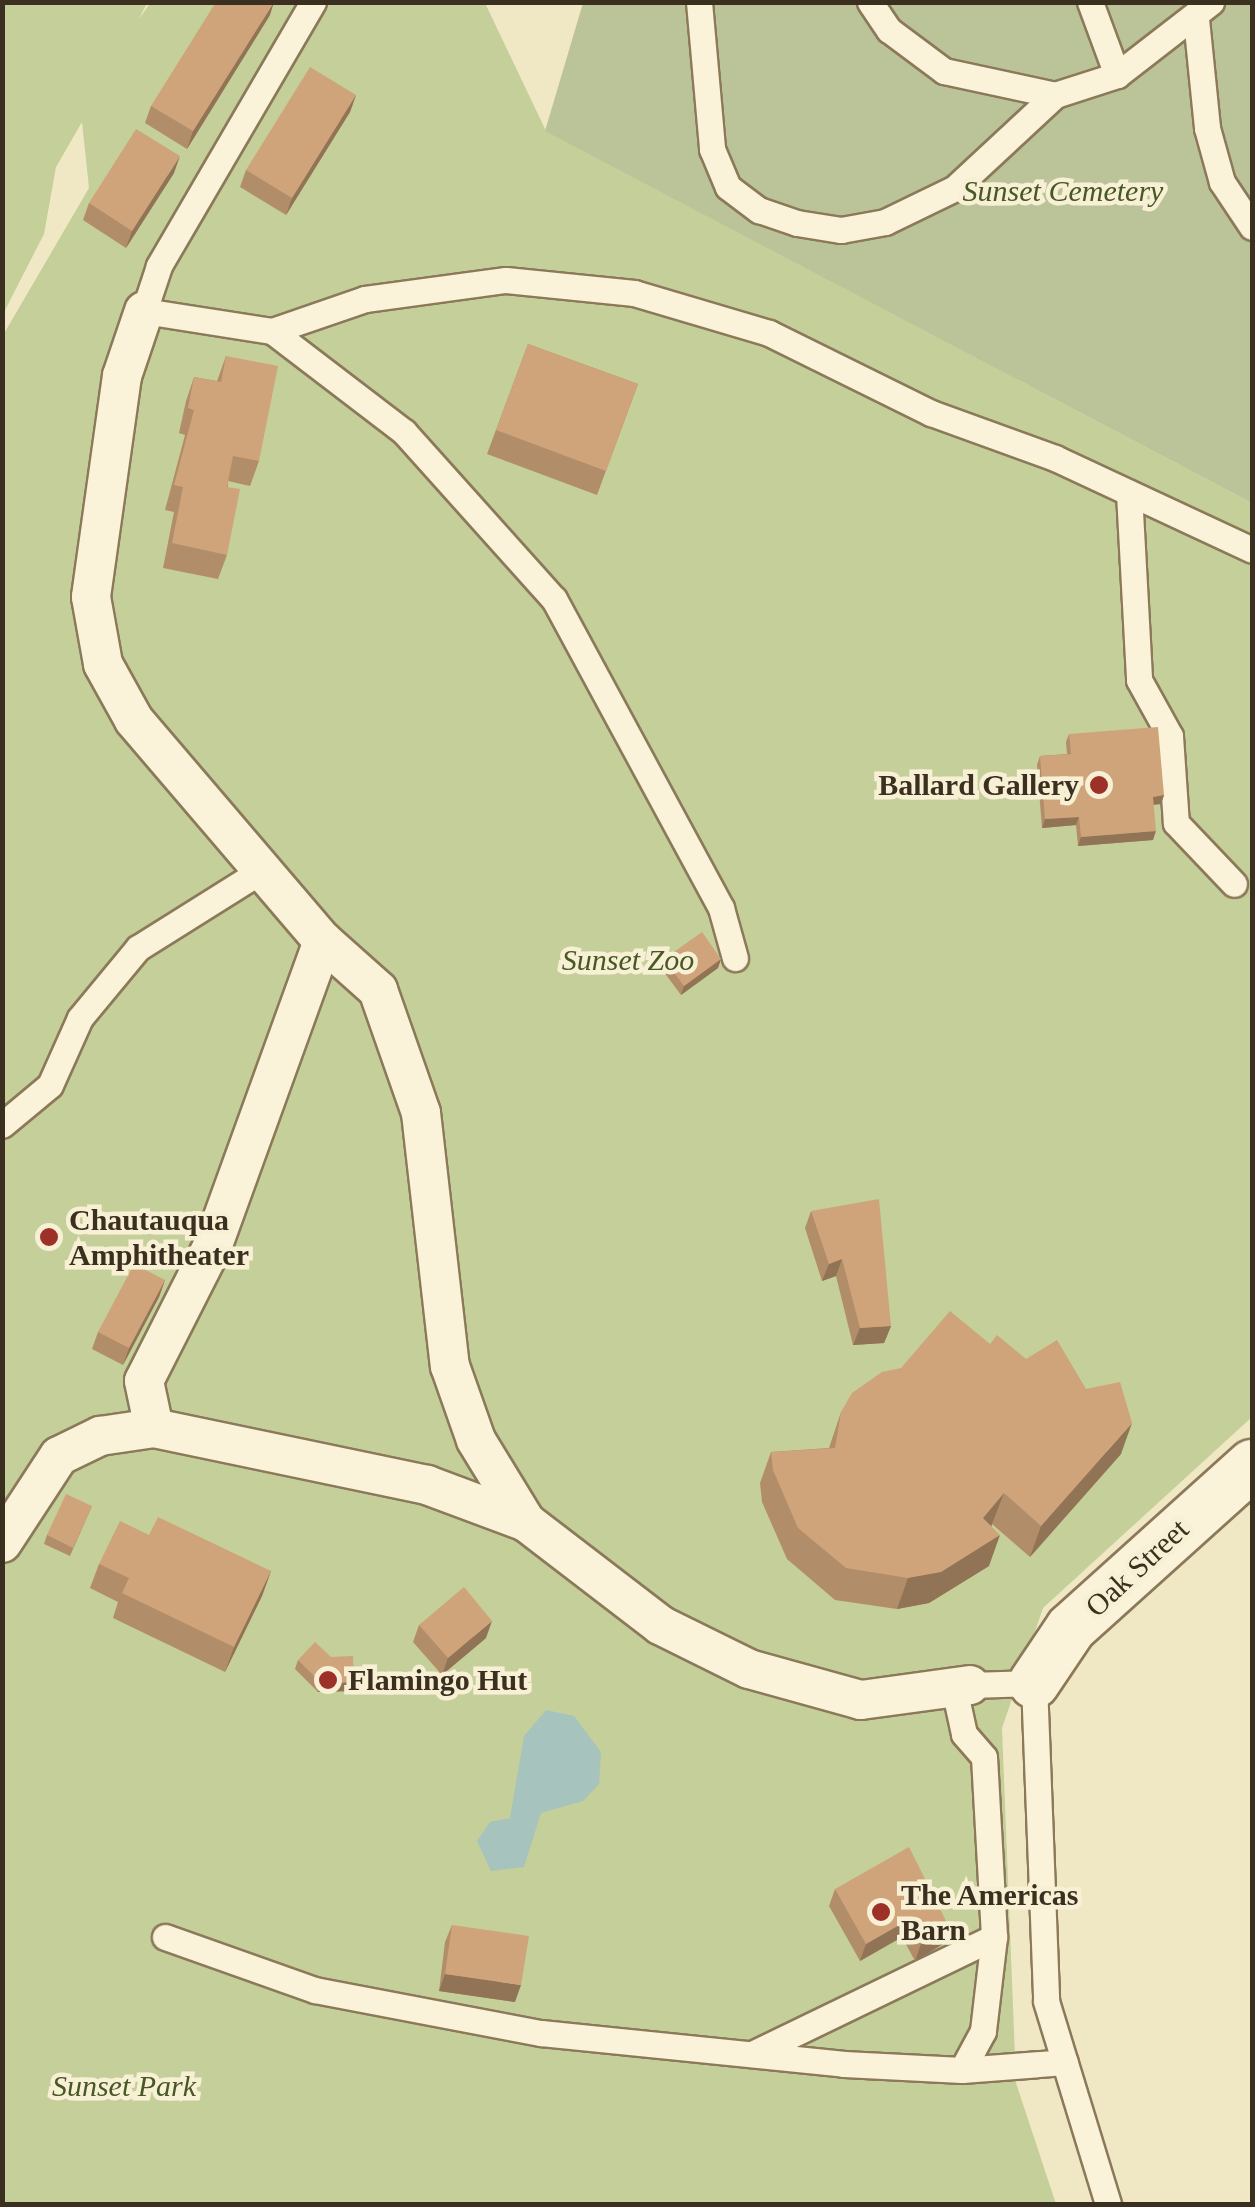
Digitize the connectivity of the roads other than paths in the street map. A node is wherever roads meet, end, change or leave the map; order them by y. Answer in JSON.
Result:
{"nodes":[{"id":1,"x":313,"y":2,"type":"edge"},
{"id":2,"x":699,"y":2,"type":"edge"},
{"id":3,"x":1090,"y":2,"type":"edge"},
{"id":4,"x":872,"y":3,"type":"edge"},
{"id":5,"x":1206,"y":7,"type":"edge"},
{"id":6,"x":1117,"y":74,"type":"junction"},
{"id":7,"x":1055,"y":94,"type":"junction"},
{"id":8,"x":1252,"y":227,"type":"edge"},
{"id":9,"x":144,"y":311,"type":"junction"},
{"id":10,"x":272,"y":331,"type":"junction"},
{"id":11,"x":1129,"y":492,"type":"junction"},
{"id":12,"x":1252,"y":550,"type":"edge"},
{"id":13,"x":264,"y":869,"type":"junction"},
{"id":14,"x":1234,"y":884,"type":"dead end"},
{"id":15,"x":324,"y":941,"type":"junction"},
{"id":16,"x":735,"y":958,"type":"dead end"},
{"id":17,"x":2,"y":1125,"type":"edge"},
{"id":18,"x":154,"y":1428,"type":"junction"},
{"id":19,"x":1252,"y":1465,"type":"edge"},
{"id":20,"x":526,"y":1522,"type":"junction"},
{"id":21,"x":2,"y":1543,"type":"edge"},
{"id":22,"x":1034,"y":1683,"type":"junction"},
{"id":23,"x":962,"y":1687,"type":"junction"},
{"id":24,"x":165,"y":1937,"type":"dead end"},
{"id":25,"x":994,"y":1937,"type":"junction"},
{"id":26,"x":752,"y":2054,"type":"junction"},
{"id":27,"x":1065,"y":2062,"type":"junction"},
{"id":28,"x":962,"y":2070,"type":"junction"},
{"id":29,"x":1108,"y":2204,"type":"edge"}],
"edges":[{"from":1,"to":9,"type":"lane"},
{"from":2,"to":7,"type":"lane"},
{"from":3,"to":6,"type":"lane"},
{"from":4,"to":7,"type":"lane"},
{"from":5,"to":6,"type":"lane"},
{"from":5,"to":8,"type":"lane"},
{"from":6,"to":7,"type":"lane"},
{"from":9,"to":10,"type":"lane"},
{"from":9,"to":13,"type":"street"},
{"from":10,"to":11,"type":"lane"},
{"from":10,"to":16,"type":"lane"},
{"from":11,"to":12,"type":"lane"},
{"from":11,"to":14,"type":"lane"},
{"from":13,"to":15,"type":"street"},
{"from":13,"to":17,"type":"lane"},
{"from":15,"to":18,"type":"street"},
{"from":15,"to":20,"type":"street"},
{"from":18,"to":20,"type":"street"},
{"from":18,"to":21,"type":"street"},
{"from":19,"to":22,"type":"street","name":"Oak Street"},
{"from":20,"to":23,"type":"street"},
{"from":22,"to":23,"type":"lane"},
{"from":22,"to":27,"type":"lane"},
{"from":23,"to":25,"type":"lane"},
{"from":24,"to":26,"type":"lane"},
{"from":25,"to":26,"type":"lane"},
{"from":25,"to":28,"type":"lane"},
{"from":26,"to":28,"type":"lane"},
{"from":27,"to":28,"type":"lane"},
{"from":27,"to":29,"type":"lane"}]}
